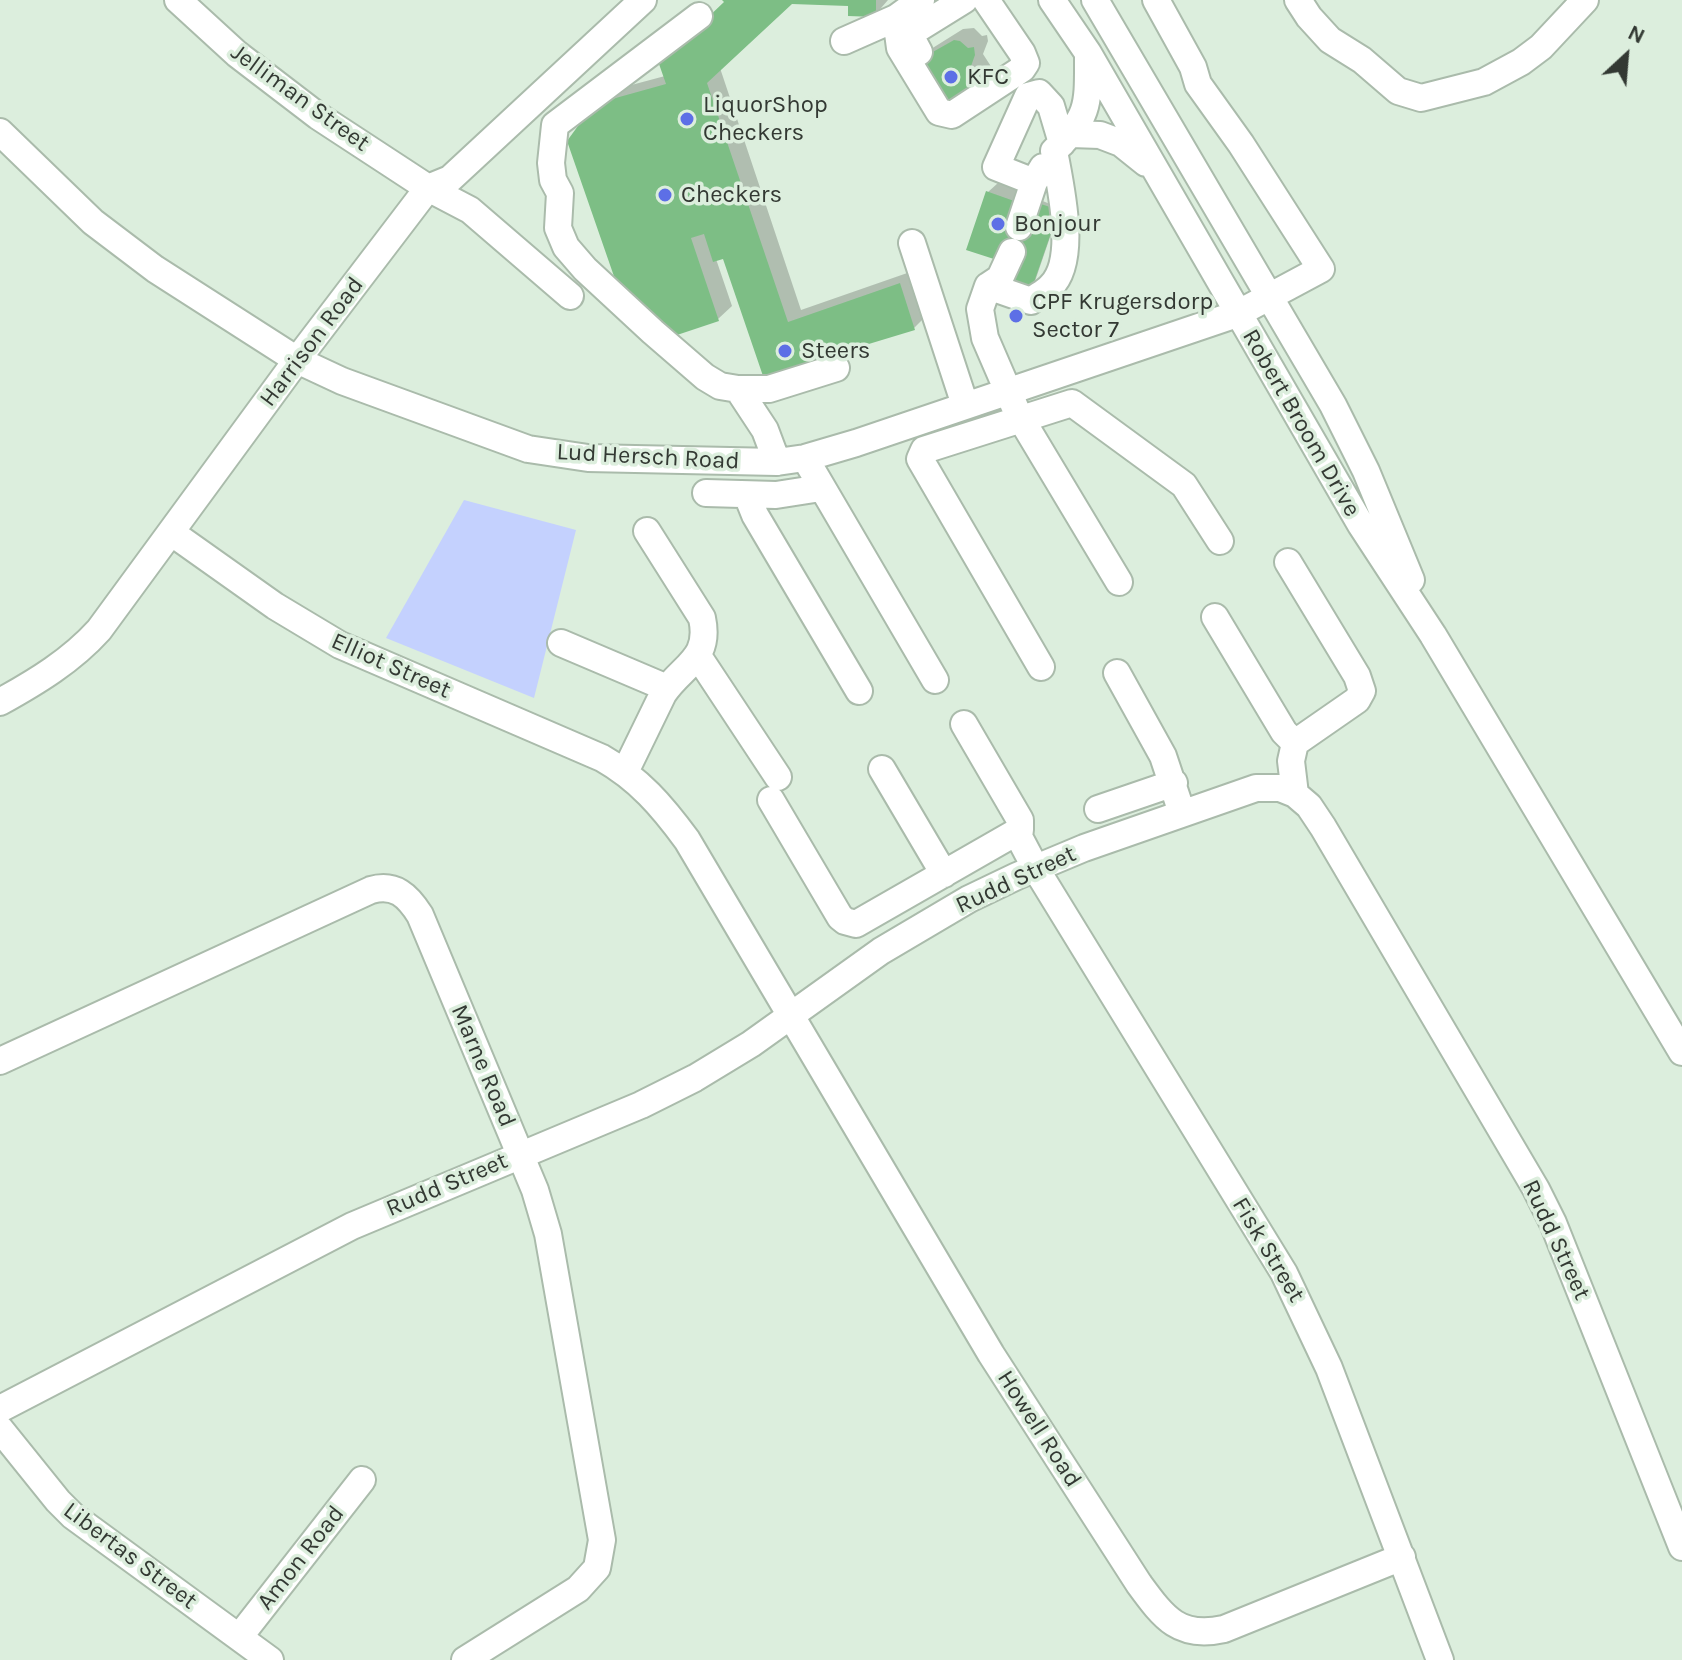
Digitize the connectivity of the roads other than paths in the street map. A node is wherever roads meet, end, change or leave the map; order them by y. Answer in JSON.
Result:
{"nodes":[{"id":1,"x":178,"y":0,"type":"edge"},
{"id":2,"x":643,"y":0,"type":"edge"},
{"id":3,"x":921,"y":0,"type":"edge"},
{"id":4,"x":964,"y":0,"type":"edge"},
{"id":5,"x":986,"y":0,"type":"edge"},
{"id":6,"x":1052,"y":0,"type":"edge"},
{"id":7,"x":1095,"y":0,"type":"edge"},
{"id":8,"x":1156,"y":0,"type":"edge"},
{"id":9,"x":1298,"y":0,"type":"edge"},
{"id":10,"x":1585,"y":0,"type":"edge"},
{"id":11,"x":699,"y":16,"type":"dead end"},
{"id":12,"x":896,"y":18,"type":"junction"},
{"id":13,"x":844,"y":41,"type":"dead end"},
{"id":14,"x":919,"y":52,"type":"dead end"},
{"id":15,"x":1088,"y":53,"type":"junction"},
{"id":16,"x":0,"y":132,"type":"edge"},
{"id":17,"x":1062,"y":143,"type":"junction"},
{"id":18,"x":1155,"y":169,"type":"junction"},
{"id":19,"x":1034,"y":182,"type":"junction"},
{"id":20,"x":428,"y":188,"type":"junction"},
{"id":21,"x":912,"y":243,"type":"dead end"},
{"id":22,"x":988,"y":286,"type":"junction"},
{"id":23,"x":570,"y":296,"type":"dead end"},
{"id":24,"x":1268,"y":299,"type":"junction"},
{"id":25,"x":936,"y":310,"type":"junction"},
{"id":26,"x":1237,"y":314,"type":"junction"},
{"id":27,"x":297,"y":360,"type":"junction"},
{"id":28,"x":836,"y":368,"type":"dead end"},
{"id":29,"x":738,"y":389,"type":"junction"},
{"id":30,"x":1007,"y":391,"type":"junction"},
{"id":31,"x":972,"y":403,"type":"junction"},
{"id":32,"x":1020,"y":418,"type":"junction"},
{"id":33,"x":895,"y":429,"type":"junction"},
{"id":34,"x":805,"y":458,"type":"junction"},
{"id":35,"x":777,"y":462,"type":"junction"},
{"id":36,"x":821,"y":488,"type":"junction"},
{"id":37,"x":706,"y":493,"type":"dead end"},
{"id":38,"x":747,"y":495,"type":"junction"},
{"id":39,"x":647,"y":531,"type":"dead end"},
{"id":40,"x":172,"y":533,"type":"junction"},
{"id":41,"x":1220,"y":541,"type":"dead end"},
{"id":42,"x":1288,"y":562,"type":"dead end"},
{"id":43,"x":1119,"y":582,"type":"dead end"},
{"id":44,"x":1215,"y":617,"type":"dead end"},
{"id":45,"x":1433,"y":635,"type":"junction"},
{"id":46,"x":561,"y":643,"type":"dead end"},
{"id":47,"x":698,"y":656,"type":"junction"},
{"id":48,"x":1041,"y":667,"type":"dead end"},
{"id":49,"x":1117,"y":673,"type":"dead end"},
{"id":50,"x":935,"y":680,"type":"dead end"},
{"id":51,"x":667,"y":688,"type":"junction"},
{"id":52,"x":859,"y":691,"type":"dead end"},
{"id":53,"x":0,"y":702,"type":"edge"},
{"id":54,"x":964,"y":724,"type":"dead end"},
{"id":55,"x":1295,"y":743,"type":"junction"},
{"id":56,"x":882,"y":769,"type":"dead end"},
{"id":57,"x":625,"y":772,"type":"junction"},
{"id":58,"x":1174,"y":783,"type":"junction"},
{"id":59,"x":1295,"y":794,"type":"junction"},
{"id":60,"x":1098,"y":809,"type":"dead end"},
{"id":61,"x":1182,"y":813,"type":"junction"},
{"id":62,"x":1017,"y":833,"type":"junction"},
{"id":63,"x":1036,"y":869,"type":"junction"},
{"id":64,"x":944,"y":874,"type":"junction"},
{"id":65,"x":791,"y":1016,"type":"junction"},
{"id":66,"x":1682,"y":1052,"type":"edge"},
{"id":67,"x":0,"y":1061,"type":"edge"},
{"id":68,"x":520,"y":1155,"type":"junction"},
{"id":69,"x":0,"y":1409,"type":"edge"},
{"id":70,"x":0,"y":1429,"type":"edge"},
{"id":71,"x":362,"y":1480,"type":"dead end"},
{"id":72,"x":1682,"y":1547,"type":"edge"},
{"id":73,"x":1402,"y":1557,"type":"junction"},
{"id":74,"x":240,"y":1636,"type":"junction"},
{"id":75,"x":270,"y":1660,"type":"edge"},
{"id":76,"x":465,"y":1660,"type":"edge"},
{"id":77,"x":1440,"y":1660,"type":"edge"}],
"edges":[{"from":1,"to":20,"type":"street","name":"Jelliman Street"},
{"from":2,"to":20,"type":"street","name":"Harrison Road"},
{"from":3,"to":12,"type":"street"},
{"from":4,"to":14,"type":"street"},
{"from":5,"to":12,"type":"street"},
{"from":6,"to":15,"type":"street","name":"Robert Broom Drive"},
{"from":7,"to":24,"type":"street","name":"Robert Broom Drive"},
{"from":8,"to":24,"type":"street","name":"Lud Hersch Road"},
{"from":9,"to":10,"type":"street"},
{"from":11,"to":29,"type":"street"},
{"from":12,"to":13,"type":"street"},
{"from":15,"to":17,"type":"street"},
{"from":15,"to":18,"type":"street","name":"Robert Broom Drive"},
{"from":16,"to":27,"type":"street","name":"Lud Hersch Road"},
{"from":17,"to":18,"type":"street"},
{"from":17,"to":19,"type":"street"},
{"from":17,"to":19,"type":"street"},
{"from":17,"to":22,"type":"street"},
{"from":18,"to":26,"type":"street","name":"Robert Broom Drive"},
{"from":19,"to":22,"type":"street"},
{"from":20,"to":23,"type":"street","name":"Jelliman Street"},
{"from":20,"to":27,"type":"street","name":"Harrison Road"},
{"from":21,"to":25,"type":"street"},
{"from":22,"to":30,"type":"street"},
{"from":24,"to":26,"type":"street","name":"Lud Hersch Road"},
{"from":24,"to":45,"type":"street","name":"Robert Broom Drive"},
{"from":25,"to":31,"type":"street"},
{"from":25,"to":33,"type":"street"},
{"from":26,"to":30,"type":"street","name":"Lud Hersch Road"},
{"from":26,"to":45,"type":"street","name":"Robert Broom Drive"},
{"from":27,"to":35,"type":"street","name":"Lud Hersch Road"},
{"from":27,"to":40,"type":"street","name":"Harrison Road"},
{"from":28,"to":29,"type":"street"},
{"from":29,"to":35,"type":"street"},
{"from":30,"to":31,"type":"street","name":"Lud Hersch Road"},
{"from":30,"to":32,"type":"street"},
{"from":31,"to":33,"type":"street","name":"Lud Hersch Road"},
{"from":32,"to":41,"type":"street"},
{"from":32,"to":43,"type":"street"},
{"from":32,"to":48,"type":"street"},
{"from":33,"to":34,"type":"street","name":"Lud Hersch Road"},
{"from":34,"to":35,"type":"street","name":"Lud Hersch Road"},
{"from":34,"to":36,"type":"street"},
{"from":36,"to":38,"type":"street"},
{"from":36,"to":50,"type":"street"},
{"from":37,"to":38,"type":"street"},
{"from":38,"to":52,"type":"street"},
{"from":39,"to":47,"type":"street"},
{"from":40,"to":53,"type":"street","name":"Harrison Road"},
{"from":40,"to":57,"type":"street","name":"Elliot Street"},
{"from":42,"to":55,"type":"street"},
{"from":44,"to":55,"type":"street"},
{"from":45,"to":66,"type":"street","name":"Robert Broom Drive"},
{"from":46,"to":51,"type":"street"},
{"from":47,"to":51,"type":"street"},
{"from":47,"to":64,"type":"street"},
{"from":49,"to":58,"type":"street"},
{"from":51,"to":57,"type":"street"},
{"from":54,"to":62,"type":"street","name":"Fisk Street"},
{"from":55,"to":59,"type":"street"},
{"from":56,"to":64,"type":"street"},
{"from":57,"to":65,"type":"street","name":"Elliot Street"},
{"from":58,"to":60,"type":"street"},
{"from":58,"to":61,"type":"street"},
{"from":59,"to":61,"type":"street","name":"Rudd Street"},
{"from":59,"to":72,"type":"street","name":"Rudd Street"},
{"from":61,"to":63,"type":"street","name":"Rudd Street"},
{"from":62,"to":63,"type":"street","name":"Fisk Street"},
{"from":62,"to":64,"type":"street"},
{"from":63,"to":65,"type":"street","name":"Rudd Street"},
{"from":63,"to":73,"type":"street","name":"Fisk Street"},
{"from":65,"to":68,"type":"street","name":"Rudd Street"},
{"from":65,"to":73,"type":"street","name":"Howell Road"},
{"from":67,"to":68,"type":"street","name":"Marne Road"},
{"from":68,"to":69,"type":"street","name":"Rudd Street"},
{"from":68,"to":76,"type":"street","name":"Marne Road"},
{"from":70,"to":74,"type":"street","name":"Libertas Street"},
{"from":71,"to":74,"type":"street","name":"Amon Road"},
{"from":73,"to":77,"type":"street","name":"Fisk Street"},
{"from":74,"to":75,"type":"street"}]}
